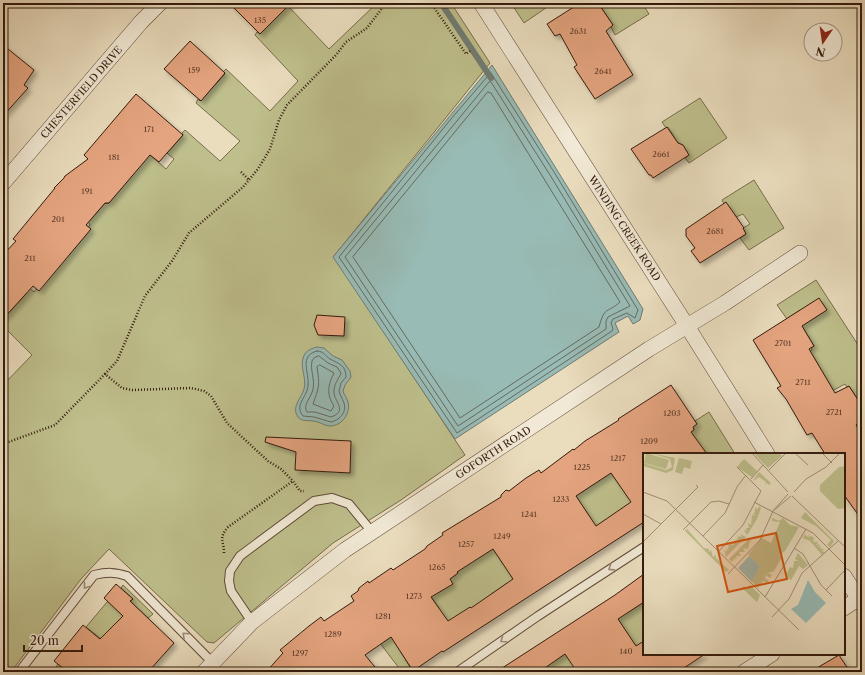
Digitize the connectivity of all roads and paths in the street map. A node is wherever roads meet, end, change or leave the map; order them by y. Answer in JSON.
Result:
{"nodes":[{"id":1,"x":160,"y":3,"type":"edge"},
{"id":2,"x":386,"y":3,"type":"edge"},
{"id":3,"x":431,"y":3,"type":"edge"},
{"id":4,"x":481,"y":3,"type":"edge"},
{"id":5,"x":470,"y":51,"type":"dead end"},
{"id":6,"x":241,"y":172,"type":"dead end"},
{"id":7,"x":249,"y":180,"type":"junction"},
{"id":8,"x":3,"y":183,"type":"edge"},
{"id":9,"x":800,"y":253,"type":"dead end"},
{"id":10,"x":687,"y":326,"type":"junction"},
{"id":11,"x":105,"y":374,"type":"junction"},
{"id":12,"x":3,"y":444,"type":"edge"},
{"id":13,"x":766,"y":453,"type":"edge"},
{"id":14,"x":293,"y":481,"type":"dead end"},
{"id":15,"x":372,"y":532,"type":"junction"},
{"id":16,"x":643,"y":548,"type":"edge"},
{"id":17,"x":845,"y":578,"type":"edge"},
{"id":18,"x":860,"y":601,"type":"edge"},
{"id":19,"x":845,"y":608,"type":"edge"},
{"id":20,"x":252,"y":622,"type":"junction"},
{"id":21,"x":770,"y":655,"type":"edge"},
{"id":22,"x":208,"y":667,"type":"edge"},
{"id":23,"x":19,"y":672,"type":"edge"},
{"id":24,"x":457,"y":672,"type":"edge"},
{"id":25,"x":744,"y":672,"type":"edge"}],
"edges":[{"from":1,"to":8,"type":"street","name":"CHESTERFIELD DRIVE"},
{"from":2,"to":7,"type":"path"},
{"from":3,"to":5,"type":"path"},
{"from":4,"to":10,"type":"street","name":"WINDING CREEK ROAD"},
{"from":6,"to":7,"type":"path"},
{"from":7,"to":11,"type":"path"},
{"from":9,"to":10,"type":"street","name":"GOFORTH ROAD"},
{"from":10,"to":13,"type":"street","name":"WINDING CREEK ROAD"},
{"from":10,"to":15,"type":"street","name":"GOFORTH ROAD"},
{"from":11,"to":12,"type":"path"},
{"from":11,"to":14,"type":"path"},
{"from":15,"to":20,"type":"street","name":"GOFORTH ROAD"},
{"from":15,"to":20,"type":"lane"},
{"from":16,"to":24,"type":"lane","one_way":true},
{"from":17,"to":18,"type":"street"},
{"from":18,"to":19,"type":"street"},
{"from":20,"to":22,"type":"street","name":"GOFORTH ROAD"},
{"from":21,"to":25,"type":"street"},
{"from":22,"to":23,"type":"lane","one_way":true}]}
